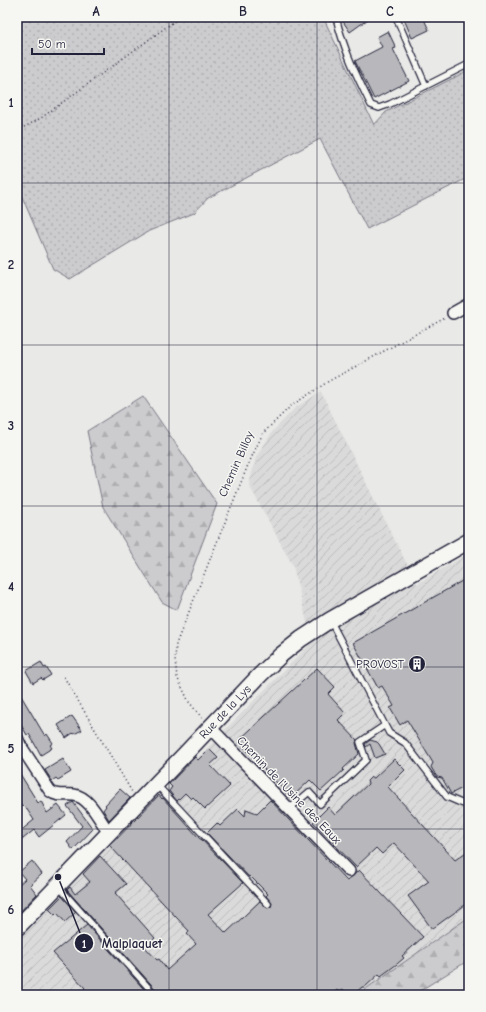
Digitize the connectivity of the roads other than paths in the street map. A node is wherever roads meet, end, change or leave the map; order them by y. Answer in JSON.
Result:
{"nodes":[{"id":1,"x":336,"y":17,"type":"edge"},
{"id":2,"x":396,"y":17,"type":"edge"},
{"id":3,"x":469,"y":64,"type":"edge"},
{"id":4,"x":426,"y":86,"type":"junction"},
{"id":5,"x":469,"y":304,"type":"edge"},
{"id":6,"x":453,"y":313,"type":"road end"},
{"id":7,"x":469,"y":541,"type":"edge"},
{"id":8,"x":330,"y":620,"type":"junction"},
{"id":9,"x":385,"y":725,"type":"junction"},
{"id":10,"x":210,"y":727,"type":"junction"},
{"id":11,"x":17,"y":738,"type":"edge"},
{"id":12,"x":156,"y":784,"type":"junction"},
{"id":13,"x":469,"y":805,"type":"edge"},
{"id":14,"x":289,"y":809,"type":"junction"},
{"id":15,"x":109,"y":833,"type":"junction"},
{"id":16,"x":349,"y":871,"type":"dead end"},
{"id":17,"x":58,"y":886,"type":"junction"},
{"id":18,"x":268,"y":904,"type":"dead end"},
{"id":19,"x":17,"y":928,"type":"edge"},
{"id":20,"x":154,"y":995,"type":"edge"}],
"edges":[{"from":1,"to":4,"type":"lane"},
{"from":2,"to":4,"type":"lane"},
{"from":3,"to":4,"type":"lane"},
{"from":5,"to":6,"type":"street"},
{"from":7,"to":8,"type":"main road","name":"Rue de la Lys"},
{"from":8,"to":9,"type":"lane"},
{"from":8,"to":10,"type":"main road","name":"Rue de la Lys"},
{"from":9,"to":13,"type":"lane"},
{"from":9,"to":14,"type":"lane"},
{"from":10,"to":12,"type":"main road","name":"Rue de la Lys"},
{"from":10,"to":14,"type":"street","name":"Chemin de l'Usine des Eaux"},
{"from":11,"to":15,"type":"street"},
{"from":12,"to":15,"type":"main road","name":"Rue de la Lys"},
{"from":12,"to":18,"type":"lane"},
{"from":14,"to":16,"type":"street","name":"Chemin de l'Usine des Eaux"},
{"from":15,"to":17,"type":"main road","name":"Rue de la Lys"},
{"from":17,"to":19,"type":"main road","name":"Rue de la Lys"},
{"from":17,"to":20,"type":"lane"}]}
